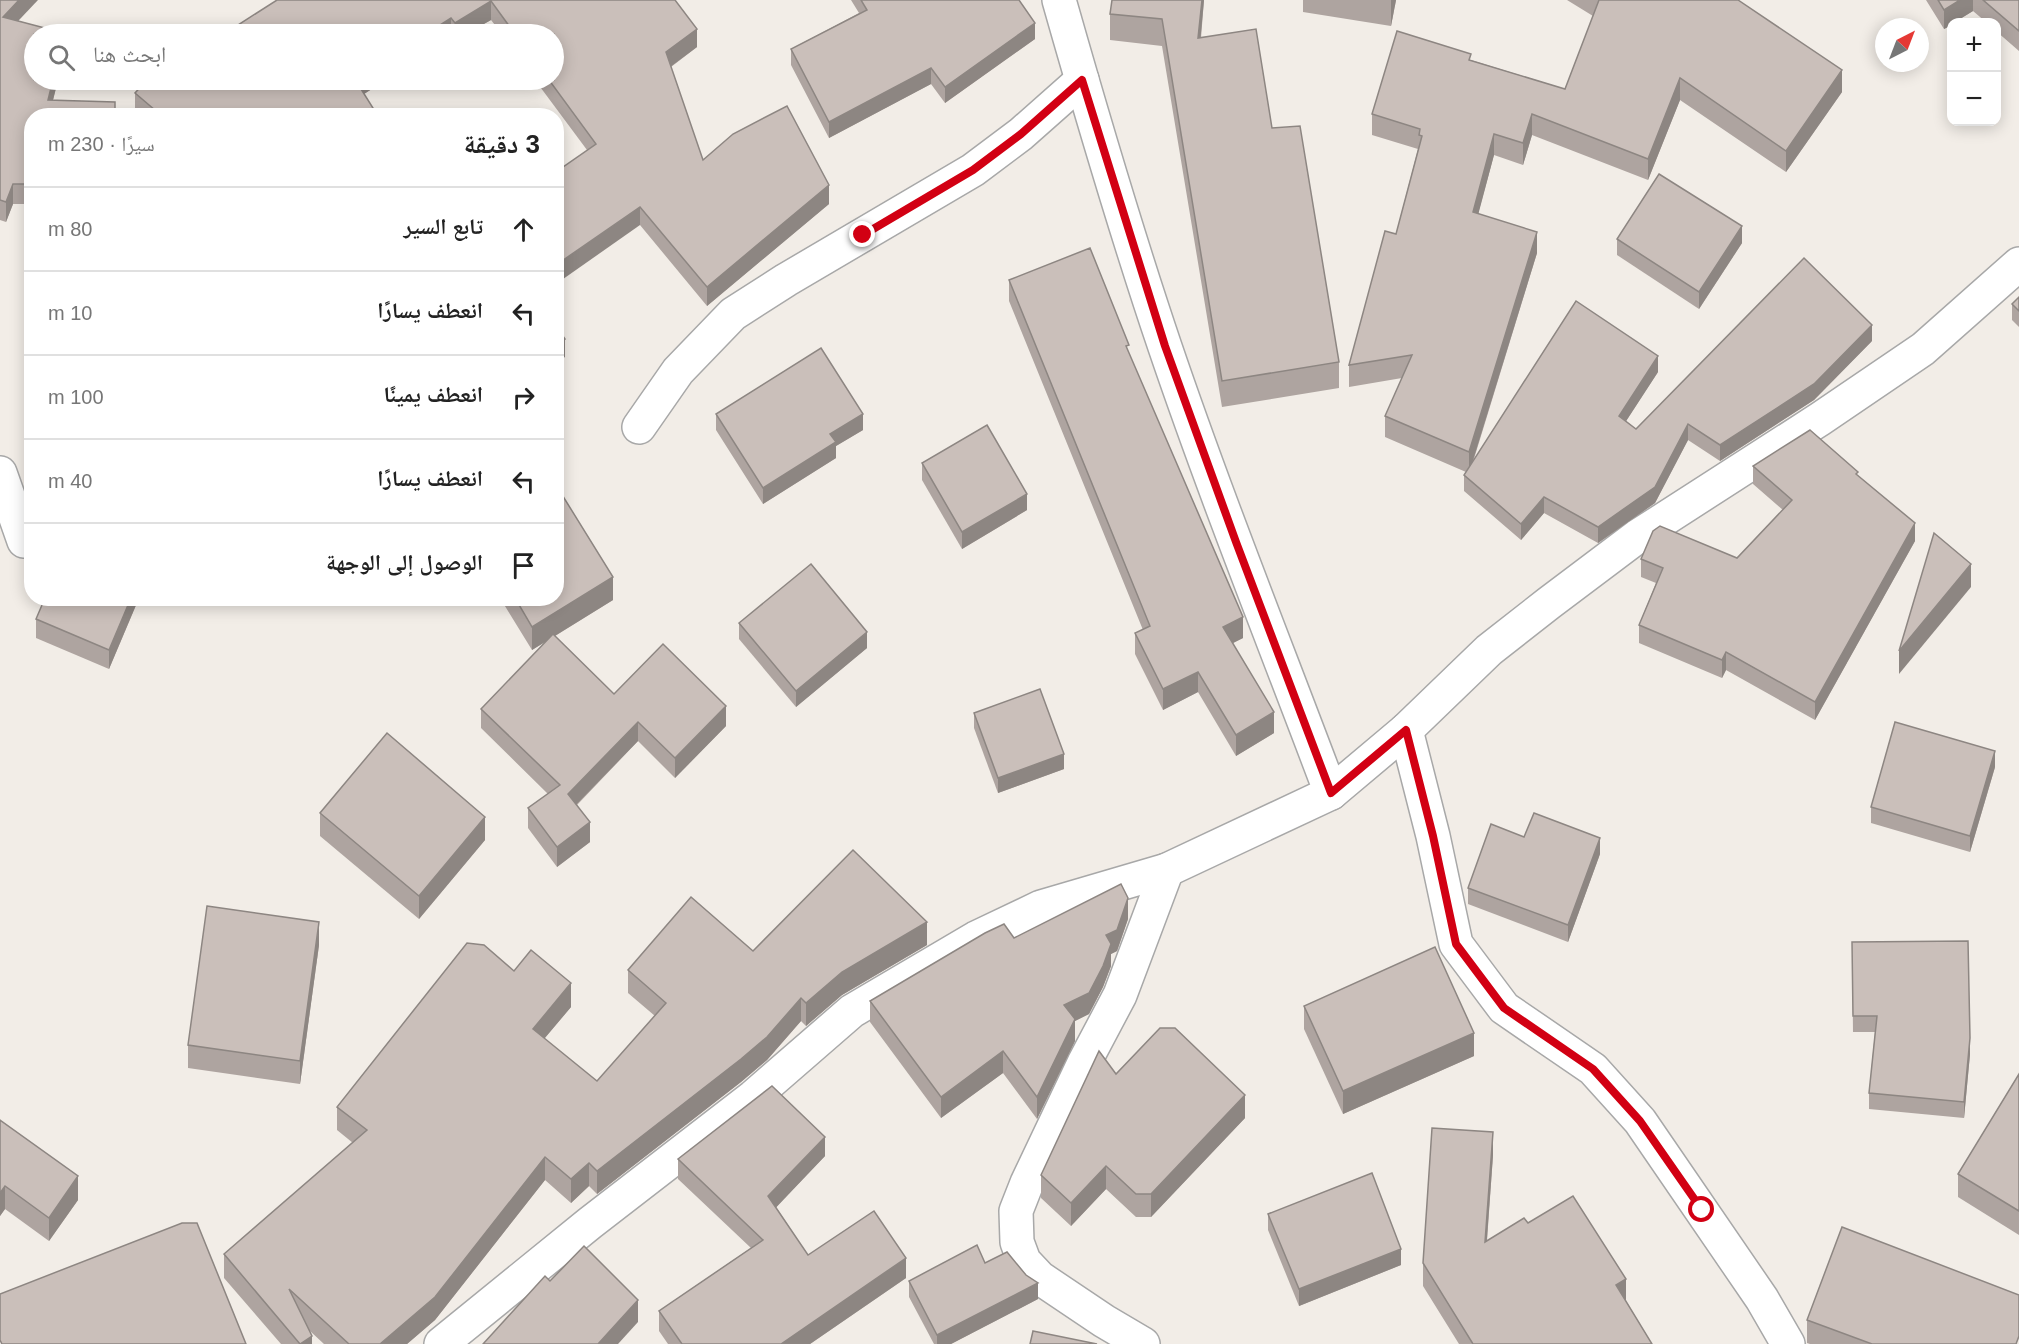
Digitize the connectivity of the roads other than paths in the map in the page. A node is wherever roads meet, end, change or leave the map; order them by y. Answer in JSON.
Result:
{"nodes":[{"id":1,"x":1059,"y":0,"type":"edge"},
{"id":2,"x":1082,"y":80,"type":"junction"},
{"id":3,"x":2019,"y":264,"type":"edge"},
{"id":4,"x":639,"y":427,"type":"dead end"},
{"id":5,"x":0,"y":473,"type":"edge"},
{"id":6,"x":24,"y":541,"type":"dead end"},
{"id":7,"x":1406,"y":730,"type":"junction"},
{"id":8,"x":1331,"y":793,"type":"junction"},
{"id":9,"x":1167,"y":870,"type":"junction"},
{"id":10,"x":441,"y":1344,"type":"edge"},
{"id":11,"x":1143,"y":1344,"type":"edge"},
{"id":12,"x":1788,"y":1344,"type":"edge"}],
"edges":[{"from":1,"to":2,"type":"street"},
{"from":2,"to":4,"type":"street"},
{"from":2,"to":8,"type":"street"},
{"from":3,"to":7,"type":"street"},
{"from":5,"to":6,"type":"street"},
{"from":7,"to":8,"type":"street"},
{"from":7,"to":12,"type":"street"},
{"from":8,"to":9,"type":"street"},
{"from":9,"to":10,"type":"street"},
{"from":9,"to":11,"type":"street"}]}
